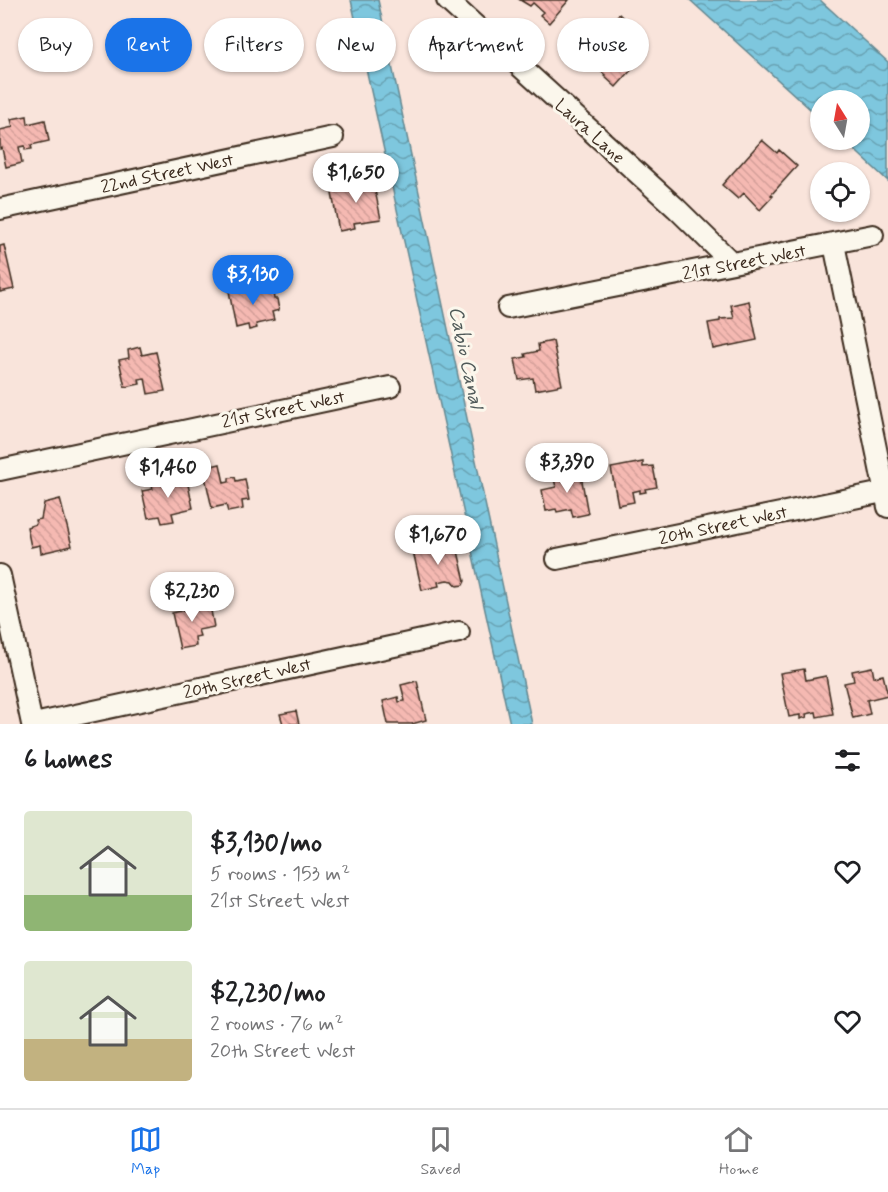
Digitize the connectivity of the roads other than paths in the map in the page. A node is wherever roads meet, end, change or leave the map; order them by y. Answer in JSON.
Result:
{"nodes":[{"id":1,"x":447,"y":0,"type":"edge"},
{"id":2,"x":333,"y":137,"type":"dead end"},
{"id":3,"x":0,"y":209,"type":"edge"},
{"id":4,"x":873,"y":235,"type":"dead end"},
{"id":5,"x":834,"y":244,"type":"junction"},
{"id":6,"x":732,"y":262,"type":"junction"},
{"id":7,"x":508,"y":308,"type":"dead end"},
{"id":8,"x":390,"y":387,"type":"dead end"},
{"id":9,"x":0,"y":470,"type":"edge"},
{"id":10,"x":887,"y":497,"type":"edge"},
{"id":11,"x":557,"y":559,"type":"dead end"},
{"id":12,"x":0,"y":575,"type":"edge"},
{"id":13,"x":459,"y":632,"type":"dead end"},
{"id":14,"x":33,"y":724,"type":"edge"}],
"edges":[{"from":1,"to":6,"type":"street","name":"Laura Lane"},
{"from":2,"to":3,"type":"street","name":"22nd Street West"},
{"from":4,"to":5,"type":"street","name":"21st Street West"},
{"from":5,"to":6,"type":"street","name":"21st Street West"},
{"from":5,"to":10,"type":"street"},
{"from":6,"to":7,"type":"street","name":"21st Street West"},
{"from":8,"to":9,"type":"street","name":"21st Street West"},
{"from":10,"to":11,"type":"street","name":"20th Street West"},
{"from":12,"to":14,"type":"street"},
{"from":13,"to":14,"type":"street","name":"20th Street West"}]}
